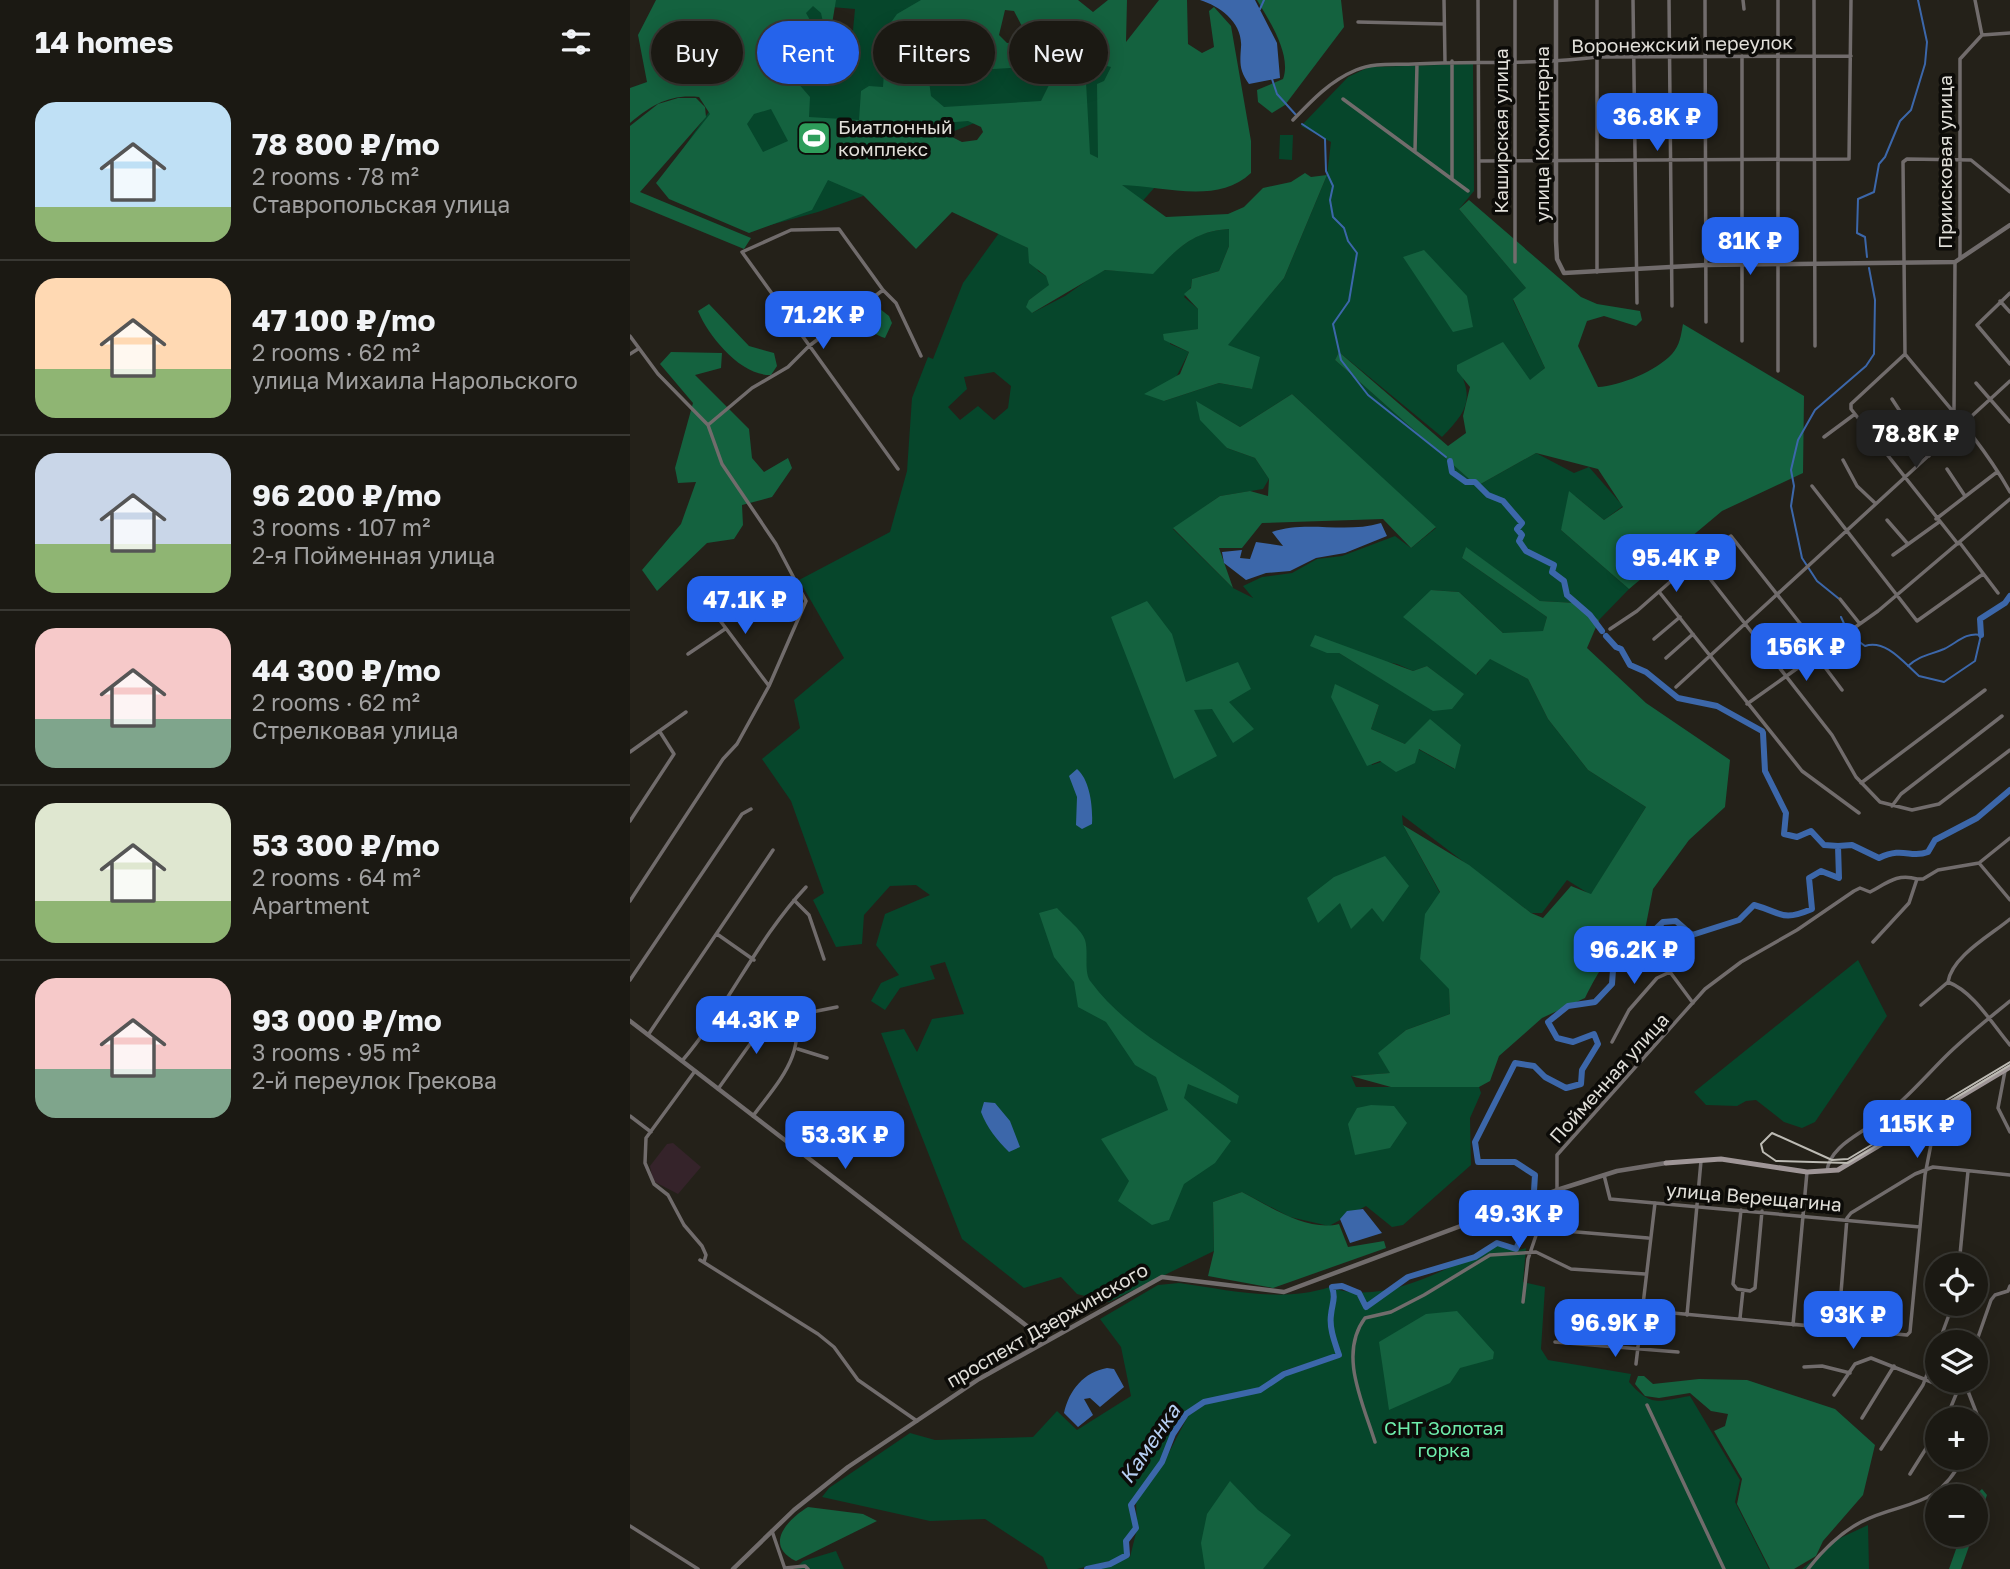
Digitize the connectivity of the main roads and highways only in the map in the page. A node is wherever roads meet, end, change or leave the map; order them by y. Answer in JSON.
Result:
{"nodes":[{"id":1,"x":2007,"y":1069,"type":"edge"},
{"id":2,"x":1666,"y":1163,"type":"road end"}],
"edges":[{"from":1,"to":2,"type":"main road","name":"проспект Дзержинского"}]}
